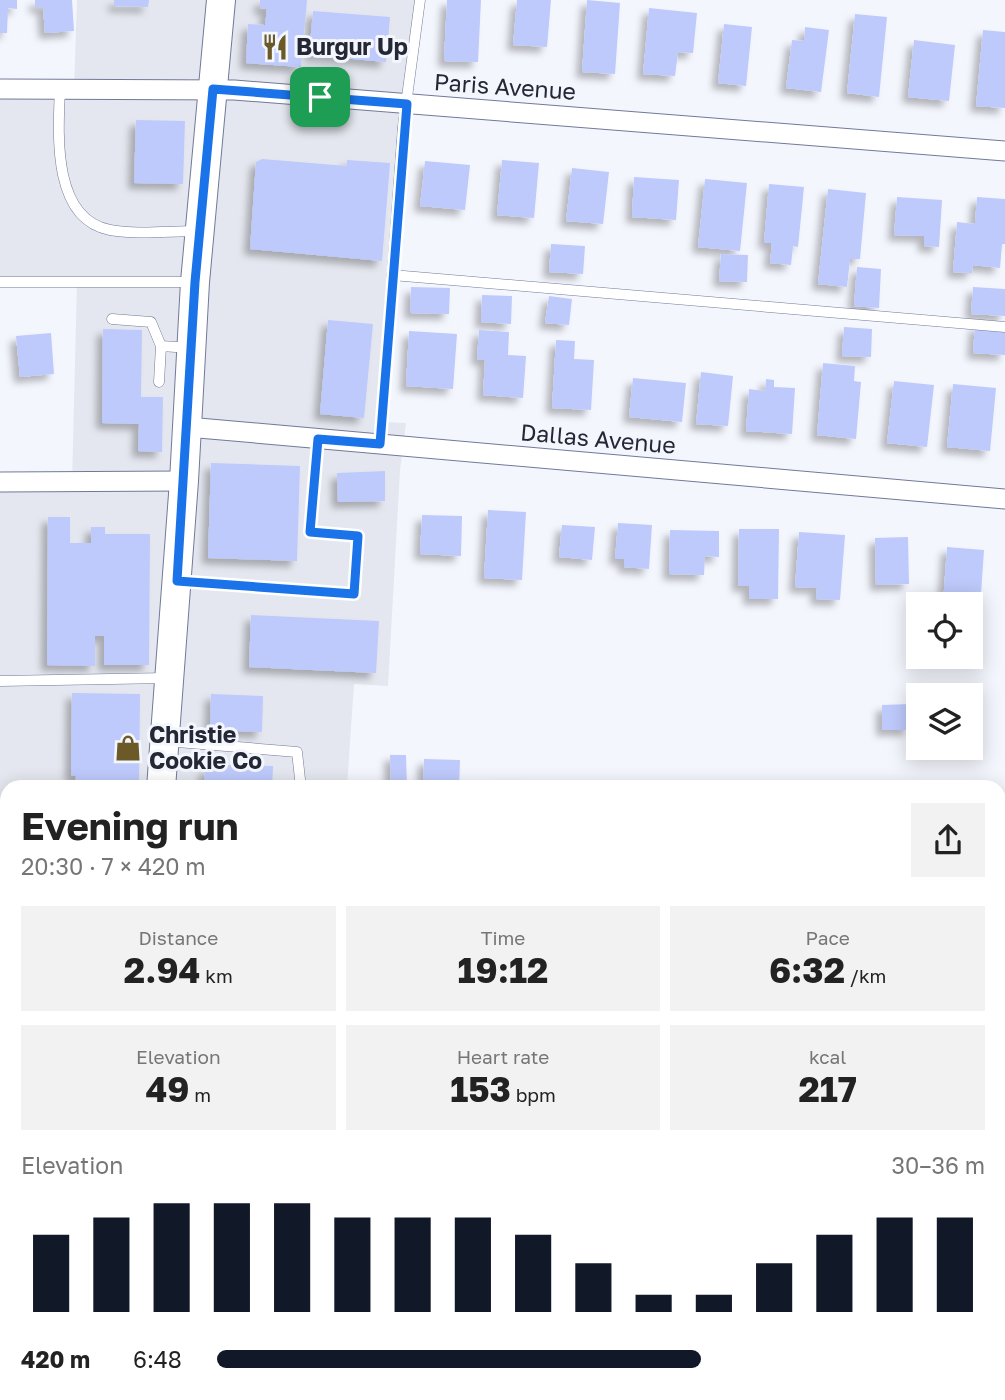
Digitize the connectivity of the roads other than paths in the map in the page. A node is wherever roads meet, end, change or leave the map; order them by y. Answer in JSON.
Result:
{"nodes":[{"id":1,"x":221,"y":0,"type":"edge"},
{"id":2,"x":420,"y":0,"type":"edge"},
{"id":3,"x":0,"y":89,"type":"edge"},
{"id":4,"x":60,"y":89,"type":"junction"},
{"id":5,"x":213,"y":89,"type":"junction"},
{"id":6,"x":407,"y":104,"type":"junction"},
{"id":7,"x":1005,"y":151,"type":"edge"},
{"id":8,"x":200,"y":231,"type":"junction"},
{"id":9,"x":392,"y":275,"type":"junction"},
{"id":10,"x":0,"y":282,"type":"edge"},
{"id":11,"x":195,"y":282,"type":"junction"},
{"id":12,"x":112,"y":319,"type":"dead end"},
{"id":13,"x":1005,"y":327,"type":"edge"},
{"id":14,"x":161,"y":346,"type":"junction"},
{"id":15,"x":191,"y":348,"type":"junction"},
{"id":16,"x":159,"y":382,"type":"dead end"},
{"id":17,"x":187,"y":427,"type":"junction"},
{"id":18,"x":318,"y":439,"type":"junction"},
{"id":19,"x":380,"y":444,"type":"junction"},
{"id":20,"x":184,"y":481,"type":"junction"},
{"id":21,"x":0,"y":482,"type":"edge"},
{"id":22,"x":1005,"y":499,"type":"edge"},
{"id":23,"x":177,"y":581,"type":"junction"},
{"id":24,"x":170,"y":678,"type":"junction"},
{"id":25,"x":0,"y":681,"type":"edge"},
{"id":26,"x":165,"y":741,"type":"junction"},
{"id":27,"x":162,"y":780,"type":"edge"},
{"id":28,"x":301,"y":780,"type":"edge"}],
"edges":[{"from":1,"to":5,"type":"main road"},
{"from":2,"to":6,"type":"lane"},
{"from":3,"to":4,"type":"street","name":"Paris Avenue"},
{"from":4,"to":5,"type":"street","name":"Paris Avenue"},
{"from":4,"to":8,"type":"lane"},
{"from":5,"to":6,"type":"street","name":"Paris Avenue"},
{"from":5,"to":8,"type":"main road"},
{"from":6,"to":7,"type":"street","name":"Paris Avenue"},
{"from":6,"to":9,"type":"lane"},
{"from":8,"to":11,"type":"main road"},
{"from":9,"to":13,"type":"lane"},
{"from":9,"to":19,"type":"lane"},
{"from":10,"to":11,"type":"lane"},
{"from":11,"to":15,"type":"main road"},
{"from":12,"to":14,"type":"lane"},
{"from":14,"to":15,"type":"lane"},
{"from":14,"to":16,"type":"lane"},
{"from":15,"to":17,"type":"main road"},
{"from":17,"to":18,"type":"street","name":"Dallas Avenue"},
{"from":17,"to":20,"type":"main road"},
{"from":18,"to":19,"type":"street","name":"Dallas Avenue"},
{"from":18,"to":23,"type":"lane"},
{"from":19,"to":22,"type":"street","name":"Dallas Avenue"},
{"from":20,"to":21,"type":"street"},
{"from":20,"to":23,"type":"main road"},
{"from":23,"to":24,"type":"main road"},
{"from":24,"to":25,"type":"lane"},
{"from":24,"to":26,"type":"main road"},
{"from":26,"to":27,"type":"main road"},
{"from":26,"to":28,"type":"lane"}]}
